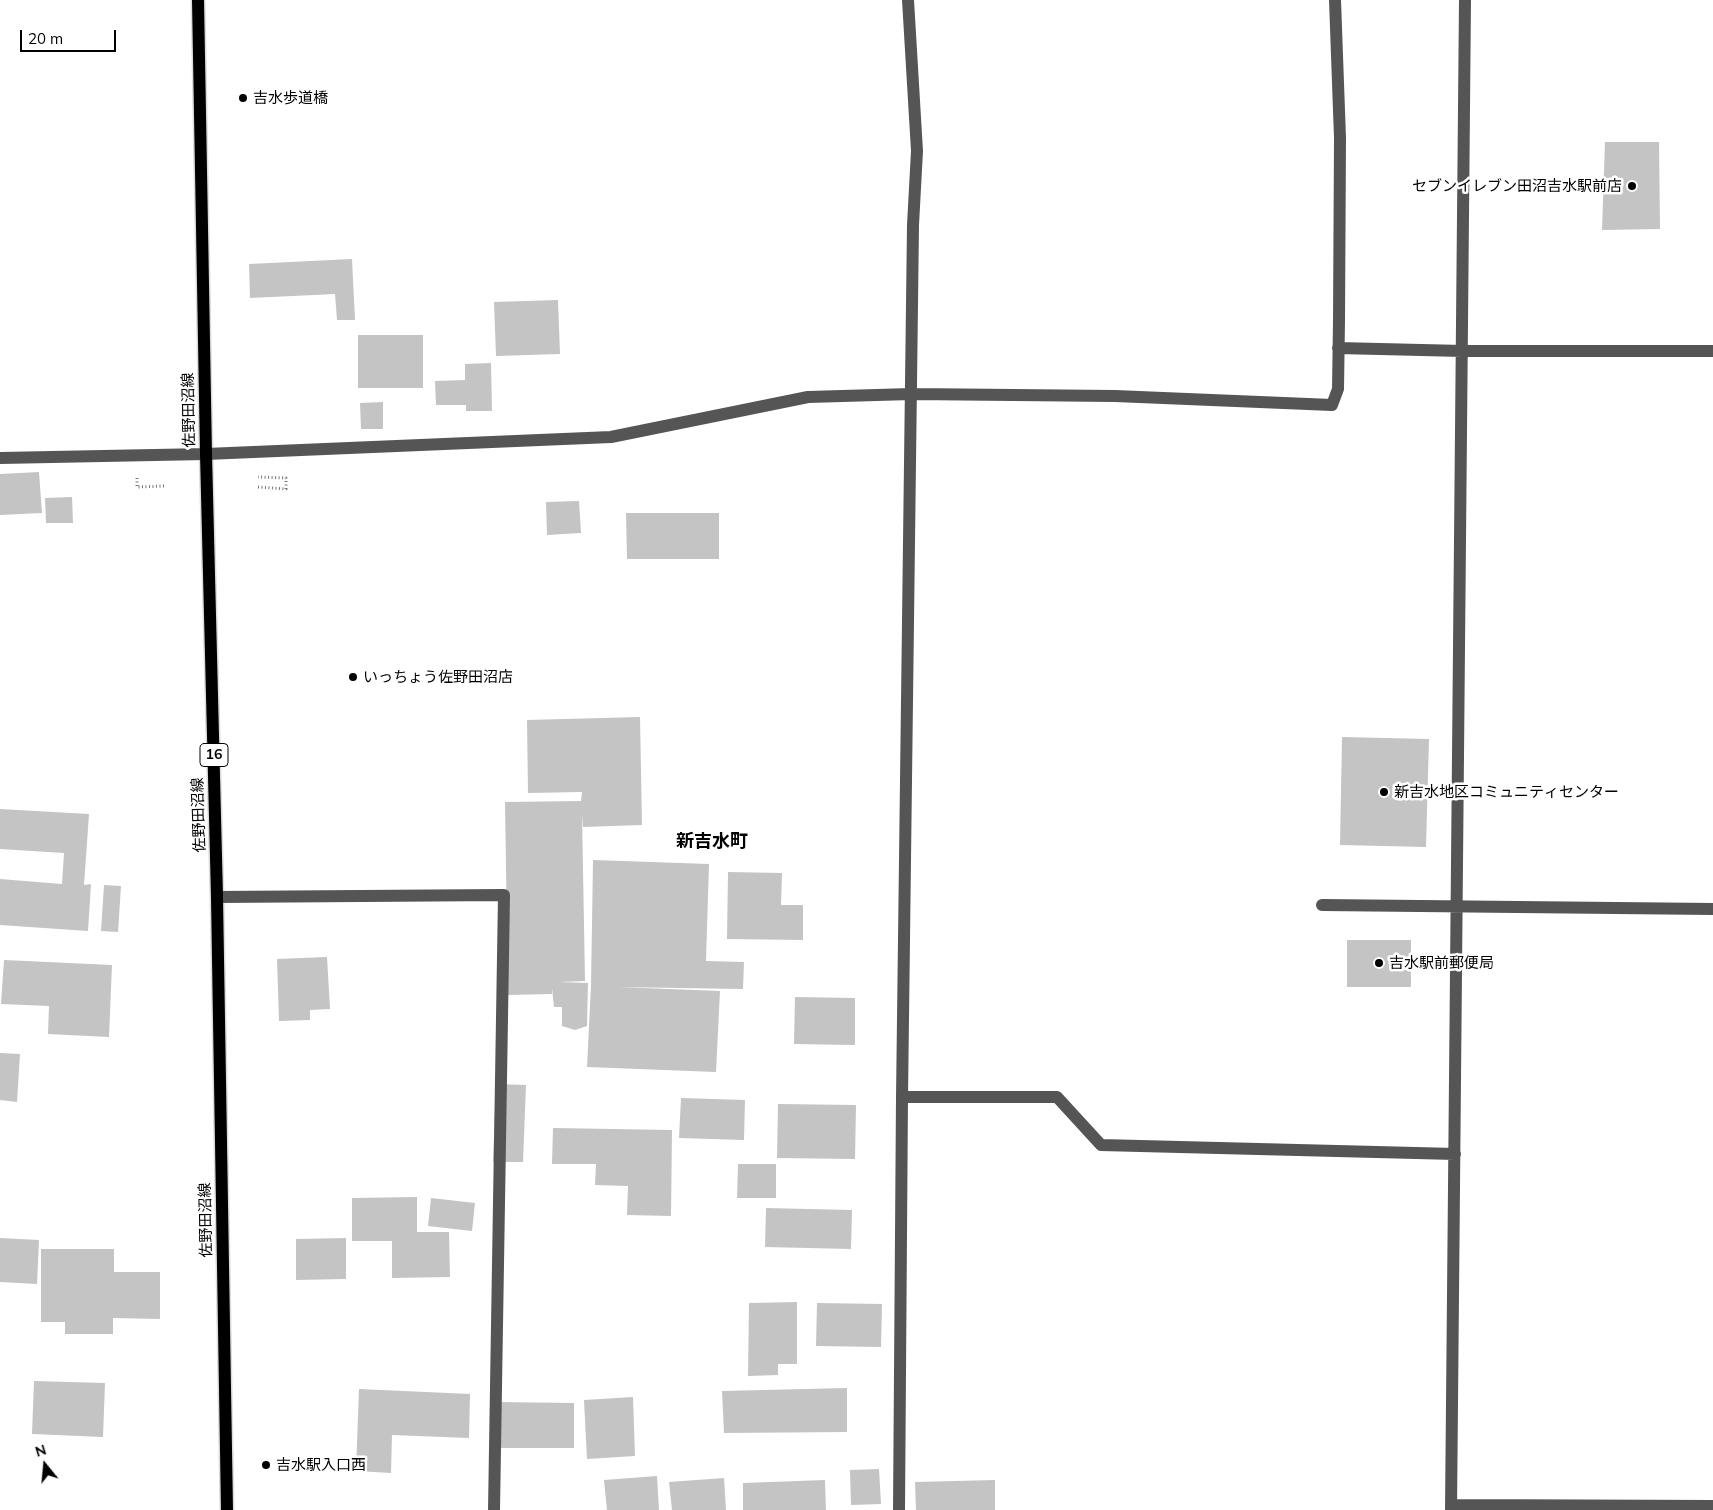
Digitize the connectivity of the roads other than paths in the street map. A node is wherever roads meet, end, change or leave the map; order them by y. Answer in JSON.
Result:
{"nodes":[{"id":1,"x":198,"y":0,"type":"edge"},
{"id":2,"x":908,"y":0,"type":"edge"},
{"id":3,"x":1335,"y":0,"type":"edge"},
{"id":4,"x":1465,"y":0,"type":"edge"},
{"id":5,"x":1338,"y":348,"type":"junction"},
{"id":6,"x":1713,"y":351,"type":"edge"},
{"id":7,"x":1463,"y":352,"type":"junction"},
{"id":8,"x":911,"y":394,"type":"junction"},
{"id":9,"x":206,"y":454,"type":"junction"},
{"id":10,"x":0,"y":458,"type":"edge"},
{"id":11,"x":217,"y":897,"type":"junction"},
{"id":12,"x":1322,"y":906,"type":"dead end"},
{"id":13,"x":1457,"y":908,"type":"junction"},
{"id":14,"x":1713,"y":910,"type":"edge"},
{"id":15,"x":902,"y":1097,"type":"junction"},
{"id":16,"x":1455,"y":1154,"type":"junction"},
{"id":17,"x":1713,"y":1506,"type":"edge"},
{"id":18,"x":1451,"y":1508,"type":"edge"},
{"id":19,"x":227,"y":1510,"type":"edge"},
{"id":20,"x":494,"y":1510,"type":"edge"},
{"id":21,"x":899,"y":1510,"type":"edge"}],
"edges":[{"from":1,"to":9,"type":"main road","name":"佐野田沼線","number":"16"},
{"from":2,"to":8,"type":"street"},
{"from":3,"to":5,"type":"street"},
{"from":4,"to":7,"type":"street"},
{"from":5,"to":7,"type":"street"},
{"from":5,"to":8,"type":"street"},
{"from":6,"to":7,"type":"street"},
{"from":7,"to":13,"type":"street"},
{"from":8,"to":9,"type":"street"},
{"from":8,"to":15,"type":"street"},
{"from":9,"to":10,"type":"street"},
{"from":9,"to":11,"type":"main road","name":"佐野田沼線","number":"16"},
{"from":11,"to":19,"type":"main road","name":"佐野田沼線","number":"16"},
{"from":11,"to":20,"type":"street"},
{"from":12,"to":13,"type":"street"},
{"from":13,"to":14,"type":"street"},
{"from":13,"to":16,"type":"street"},
{"from":15,"to":16,"type":"street"},
{"from":15,"to":21,"type":"street"},
{"from":16,"to":18,"type":"street"},
{"from":17,"to":18,"type":"street"}]}
